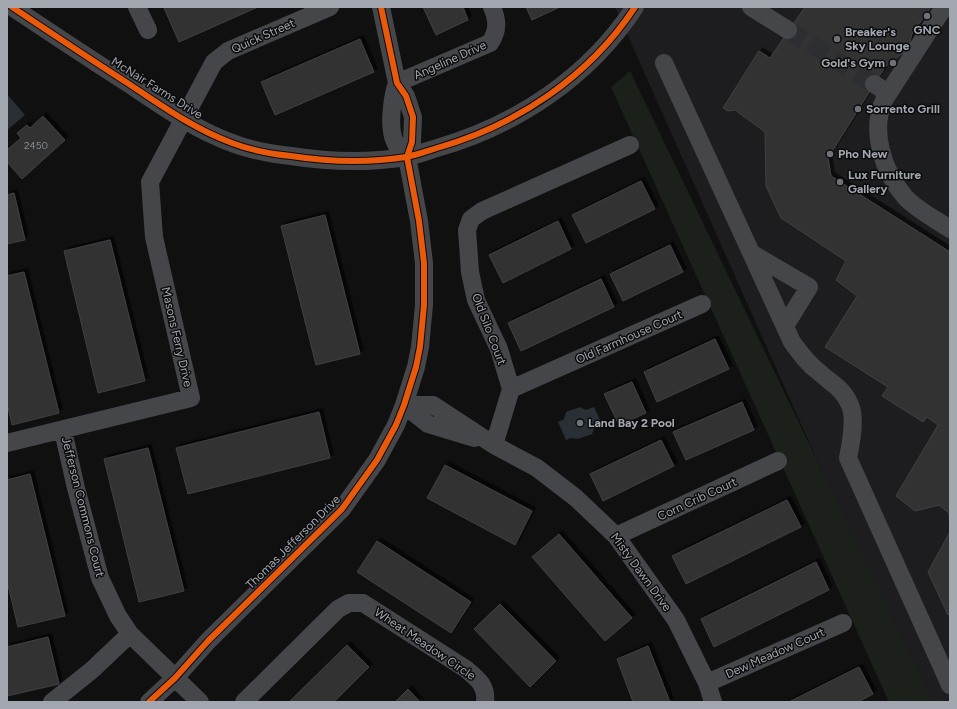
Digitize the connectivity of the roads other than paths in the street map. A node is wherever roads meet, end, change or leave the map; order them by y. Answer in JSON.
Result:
{"nodes":[{"id":1,"x":12,"y":7,"type":"edge"},
{"id":2,"x":138,"y":7,"type":"edge"},
{"id":3,"x":330,"y":7,"type":"edge"},
{"id":4,"x":381,"y":7,"type":"edge"},
{"id":5,"x":492,"y":7,"type":"edge"},
{"id":6,"x":635,"y":7,"type":"edge"},
{"id":7,"x":751,"y":7,"type":"edge"},
{"id":8,"x":944,"y":7,"type":"edge"},
{"id":9,"x":148,"y":30,"type":"dead end"},
{"id":10,"x":788,"y":30,"type":"tunnel mouth"},
{"id":11,"x":664,"y":63,"type":"dead end"},
{"id":12,"x":397,"y":83,"type":"junction"},
{"id":13,"x":184,"y":121,"type":"junction"},
{"id":14,"x":630,"y":145,"type":"dead end"},
{"id":15,"x":407,"y":157,"type":"junction"},
{"id":16,"x":950,"y":229,"type":"edge"},
{"id":17,"x":751,"y":253,"type":"junction"},
{"id":18,"x":702,"y":304,"type":"dead end"},
{"id":19,"x":785,"y":326,"type":"junction"},
{"id":20,"x":511,"y":389,"type":"junction"},
{"id":21,"x":404,"y":405,"type":"junction"},
{"id":22,"x":63,"y":431,"type":"junction"},
{"id":23,"x":7,"y":443,"type":"edge"},
{"id":24,"x":494,"y":444,"type":"junction"},
{"id":25,"x":778,"y":461,"type":"dead end"},
{"id":26,"x":616,"y":536,"type":"junction"},
{"id":27,"x":843,"y":622,"type":"dead end"},
{"id":28,"x":130,"y":634,"type":"junction"},
{"id":29,"x":943,"y":652,"type":"edge"},
{"id":30,"x":175,"y":678,"type":"junction"},
{"id":31,"x":707,"y":683,"type":"junction"},
{"id":32,"x":950,"y":685,"type":"edge"},
{"id":33,"x":52,"y":702,"type":"edge"},
{"id":34,"x":148,"y":702,"type":"edge"},
{"id":35,"x":200,"y":702,"type":"edge"},
{"id":36,"x":244,"y":702,"type":"edge"},
{"id":37,"x":485,"y":702,"type":"edge"},
{"id":38,"x":713,"y":702,"type":"edge"}],
"edges":[{"from":1,"to":13,"type":"street","name":"McNair Farms Drive"},
{"from":2,"to":9,"type":"street"},
{"from":3,"to":13,"type":"street","name":"Quick Street"},
{"from":4,"to":12,"type":"street"},
{"from":5,"to":12,"type":"street","name":"Angeline Drive"},
{"from":6,"to":15,"type":"street","name":"McNair Farms Drive"},
{"from":7,"to":10,"type":"street"},
{"from":8,"to":16,"type":"street"},
{"from":11,"to":17,"type":"street"},
{"from":12,"to":15,"type":"street"},
{"from":13,"to":15,"type":"street","name":"McNair Farms Drive"},
{"from":13,"to":22,"type":"street","name":"Masons Ferry Drive"},
{"from":14,"to":20,"type":"street","name":"Old Silo Court"},
{"from":15,"to":21,"type":"street","name":"Thomas Jefferson Drive"},
{"from":17,"to":19,"type":"street"},
{"from":17,"to":19,"type":"street"},
{"from":18,"to":20,"type":"street","name":"Old Farmhouse Court"},
{"from":19,"to":29,"type":"street"},
{"from":20,"to":24,"type":"street"},
{"from":21,"to":24,"type":"street","name":"Misty Dawn Drive"},
{"from":21,"to":30,"type":"street","name":"Thomas Jefferson Drive"},
{"from":22,"to":23,"type":"street","name":"Masons Ferry Drive"},
{"from":22,"to":28,"type":"street","name":"Jefferson Commons Court"},
{"from":24,"to":26,"type":"street","name":"Misty Dawn Drive"},
{"from":25,"to":26,"type":"street","name":"Corn Crib Court"},
{"from":26,"to":31,"type":"street","name":"Misty Dawn Drive"},
{"from":27,"to":31,"type":"street","name":"Dew Meadow Court"},
{"from":28,"to":30,"type":"street","name":"Jefferson Commons Court"},
{"from":28,"to":33,"type":"street"},
{"from":29,"to":32,"type":"street"},
{"from":30,"to":34,"type":"street","name":"Thomas Jefferson Drive"},
{"from":30,"to":35,"type":"street","name":"Jefferson Commons Court"},
{"from":31,"to":38,"type":"street","name":"Misty Dawn Drive"},
{"from":36,"to":37,"type":"street","name":"Wheat Meadow Circle"}]}
